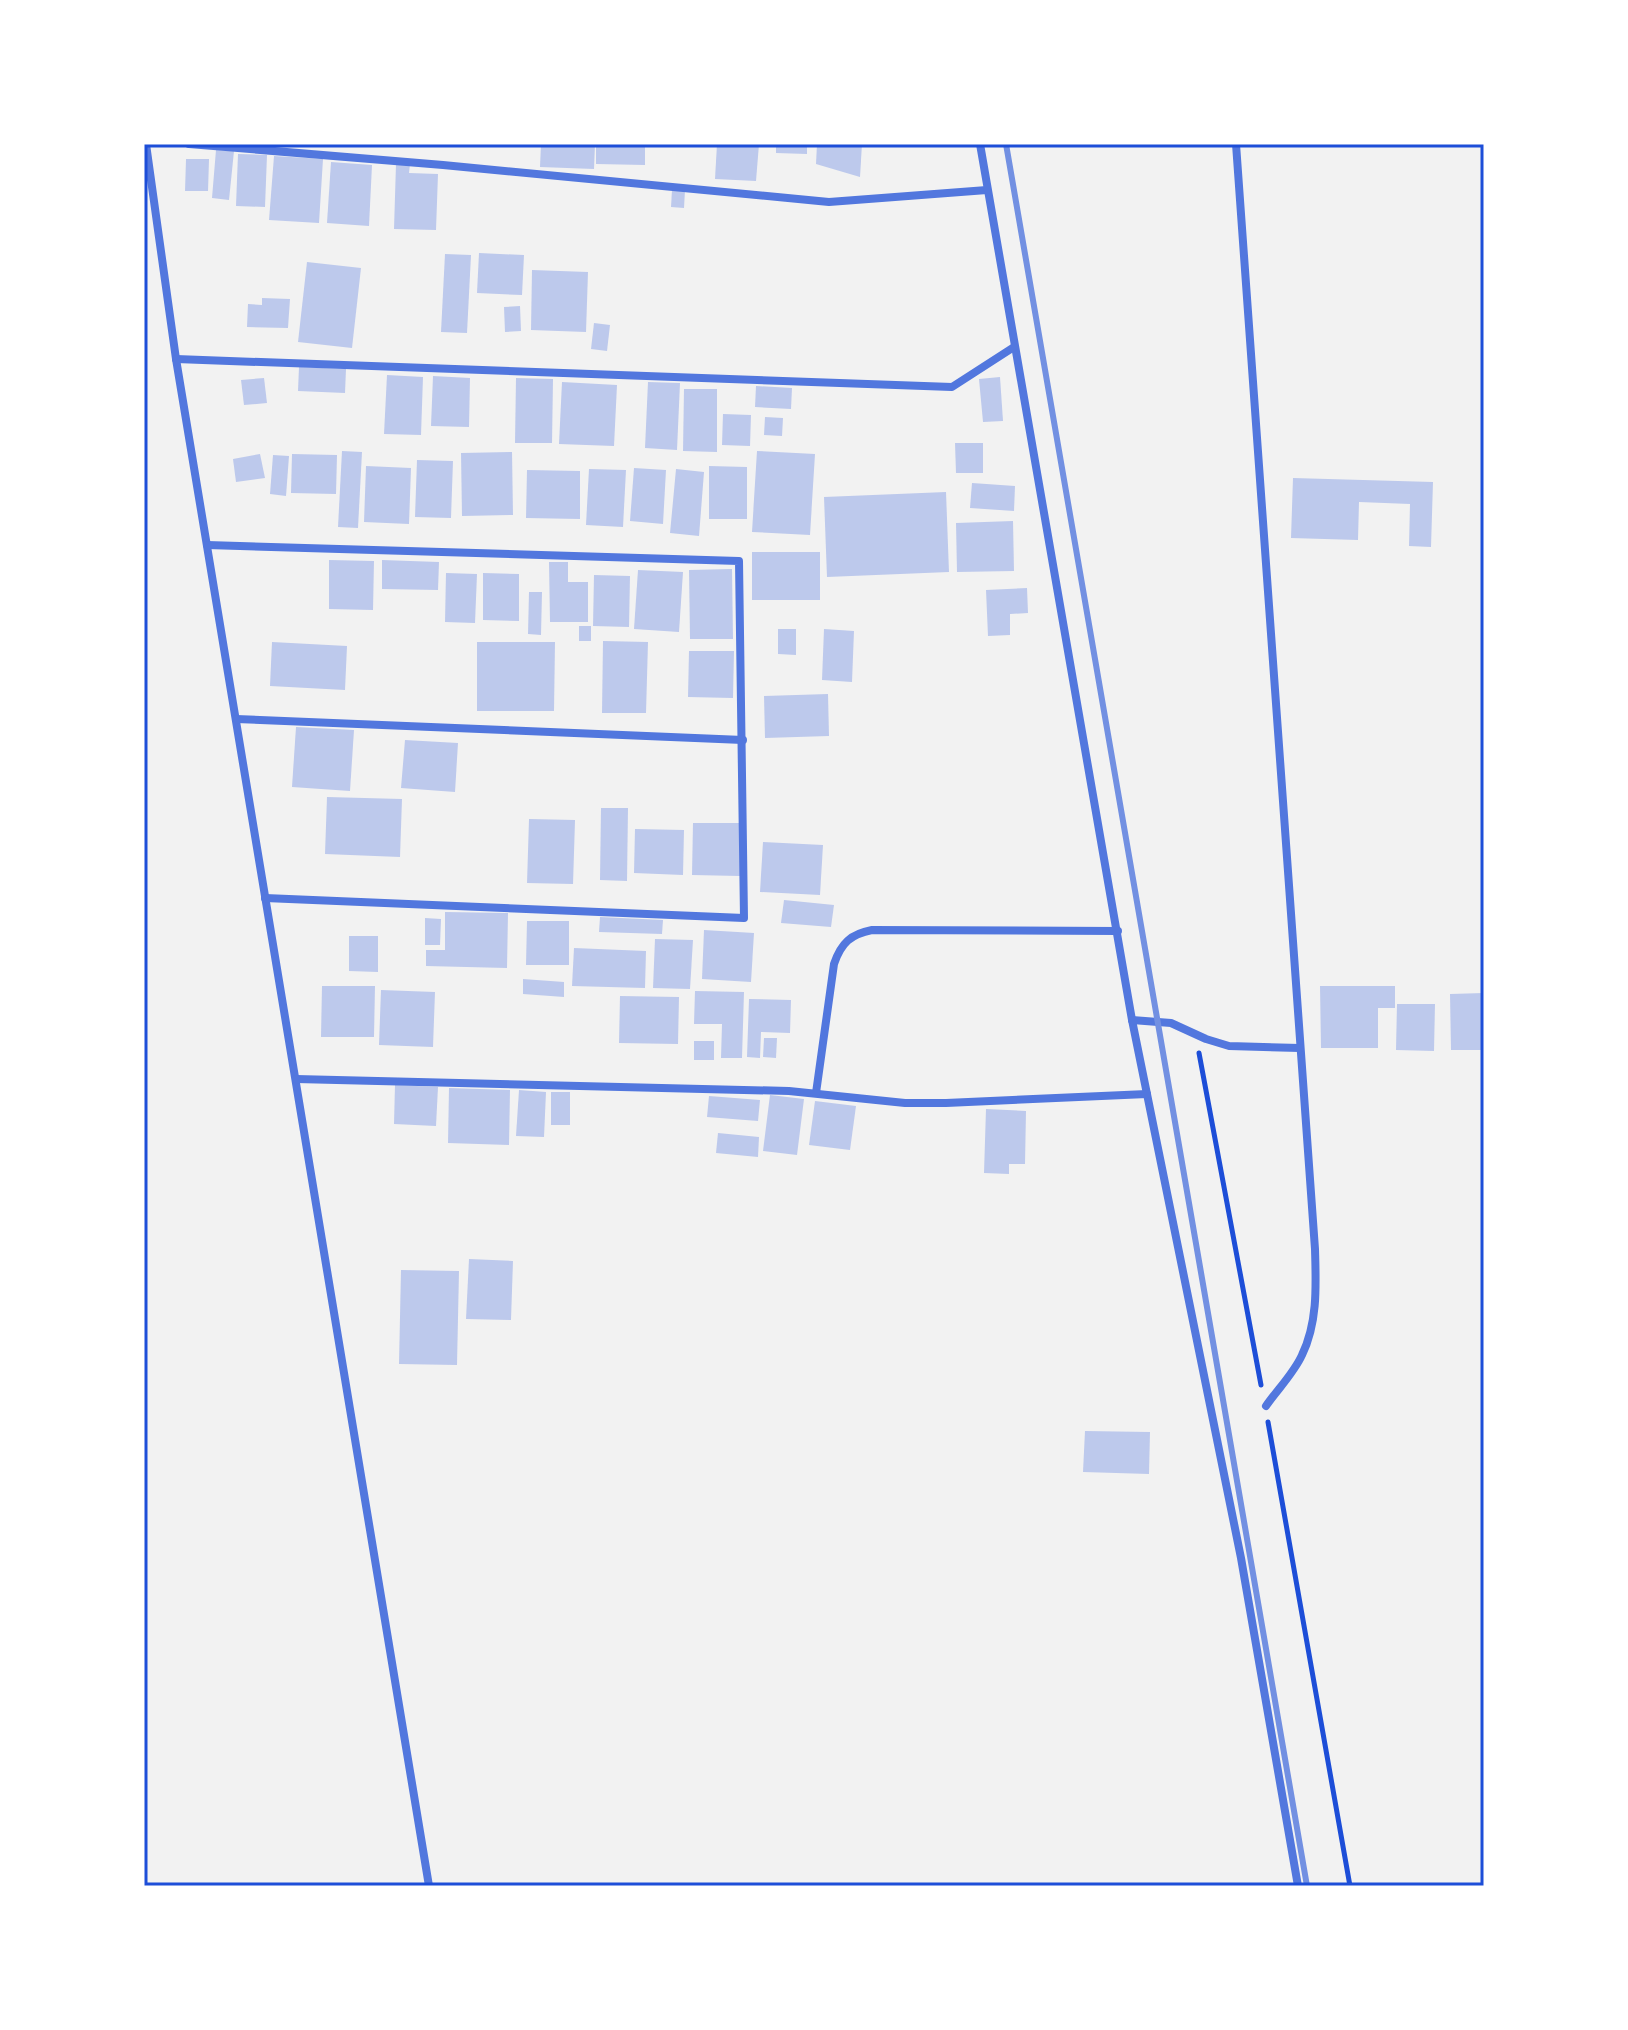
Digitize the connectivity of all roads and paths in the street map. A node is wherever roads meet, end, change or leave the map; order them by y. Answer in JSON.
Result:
{"nodes":[{"id":1,"x":146,"y":144,"type":"edge"},
{"id":2,"x":189,"y":144,"type":"edge"},
{"id":3,"x":980,"y":144,"type":"edge"},
{"id":4,"x":1236,"y":144,"type":"edge"},
{"id":5,"x":987,"y":190,"type":"junction"},
{"id":6,"x":1014,"y":347,"type":"junction"},
{"id":7,"x":176,"y":359,"type":"junction"},
{"id":8,"x":207,"y":545,"type":"junction"},
{"id":9,"x":236,"y":719,"type":"junction"},
{"id":10,"x":743,"y":740,"type":"junction"},
{"id":11,"x":265,"y":898,"type":"junction"},
{"id":12,"x":1118,"y":931,"type":"junction"},
{"id":13,"x":1132,"y":1020,"type":"junction"},
{"id":14,"x":1195,"y":1034,"type":"junction"},
{"id":15,"x":1300,"y":1048,"type":"junction"},
{"id":16,"x":296,"y":1079,"type":"junction"},
{"id":17,"x":816,"y":1093,"type":"junction"},
{"id":18,"x":1147,"y":1094,"type":"junction"},
{"id":19,"x":1266,"y":1406,"type":"junction"},
{"id":20,"x":429,"y":1886,"type":"edge"},
{"id":21,"x":1298,"y":1886,"type":"edge"},
{"id":22,"x":1350,"y":1886,"type":"edge"}],
"edges":[{"from":1,"to":7,"type":"street"},
{"from":2,"to":5,"type":"street"},
{"from":3,"to":5,"type":"street"},
{"from":4,"to":15,"type":"street"},
{"from":5,"to":6,"type":"street"},
{"from":6,"to":7,"type":"street"},
{"from":6,"to":12,"type":"street"},
{"from":7,"to":8,"type":"street"},
{"from":8,"to":9,"type":"street"},
{"from":8,"to":10,"type":"street"},
{"from":9,"to":10,"type":"street"},
{"from":9,"to":11,"type":"street"},
{"from":10,"to":11,"type":"street"},
{"from":11,"to":16,"type":"street"},
{"from":12,"to":13,"type":"street"},
{"from":12,"to":17,"type":"street"},
{"from":13,"to":14,"type":"street"},
{"from":13,"to":18,"type":"street"},
{"from":14,"to":15,"type":"street"},
{"from":14,"to":19,"type":"path"},
{"from":15,"to":19,"type":"street"},
{"from":16,"to":17,"type":"street"},
{"from":16,"to":20,"type":"street"},
{"from":17,"to":18,"type":"street"},
{"from":18,"to":21,"type":"street"},
{"from":19,"to":22,"type":"path"}]}
